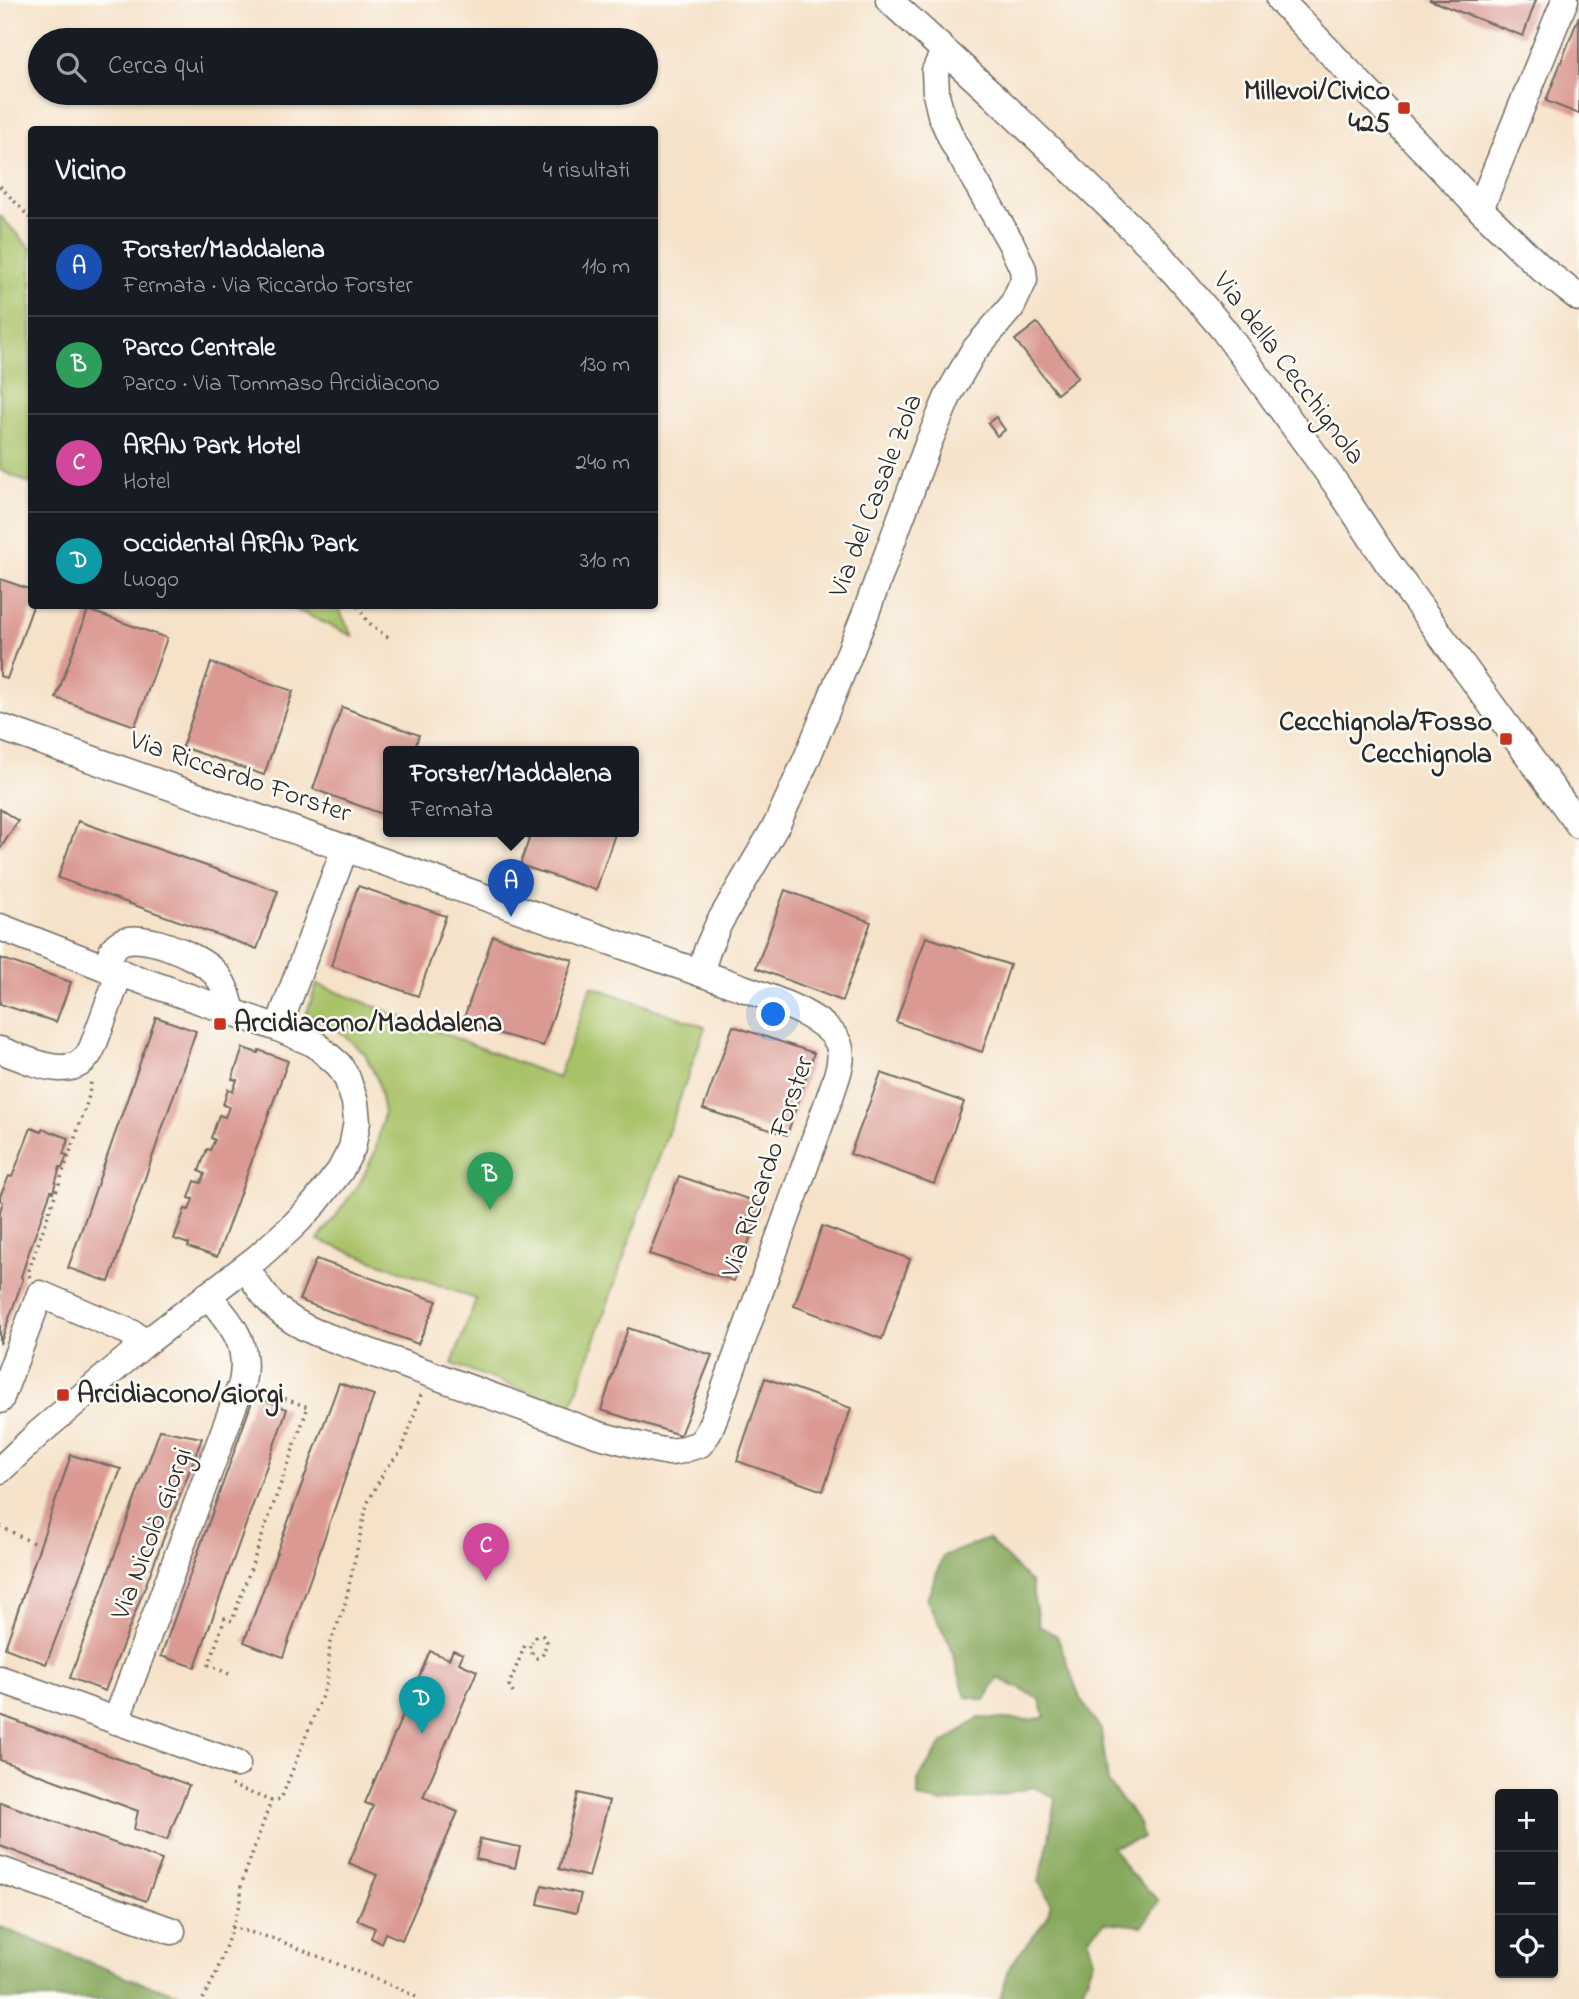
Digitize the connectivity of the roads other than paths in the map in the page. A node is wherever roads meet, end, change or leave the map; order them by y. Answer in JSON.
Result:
{"nodes":[{"id":1,"x":889,"y":0,"type":"edge"},
{"id":2,"x":1280,"y":0,"type":"edge"},
{"id":3,"x":1565,"y":0,"type":"edge"},
{"id":4,"x":946,"y":54,"type":"junction"},
{"id":5,"x":1480,"y":209,"type":"junction"},
{"id":6,"x":1579,"y":298,"type":"edge"},
{"id":7,"x":0,"y":727,"type":"edge"},
{"id":8,"x":1579,"y":825,"type":"edge"},
{"id":9,"x":345,"y":848,"type":"junction"},
{"id":10,"x":0,"y":928,"type":"edge"},
{"id":11,"x":113,"y":970,"type":"junction"},
{"id":12,"x":700,"y":973,"type":"junction"},
{"id":13,"x":232,"y":1011,"type":"junction"},
{"id":14,"x":278,"y":1028,"type":"junction"},
{"id":15,"x":0,"y":1050,"type":"edge"},
{"id":16,"x":246,"y":1267,"type":"junction"},
{"id":17,"x":208,"y":1295,"type":"junction"},
{"id":18,"x":143,"y":1345,"type":"junction"},
{"id":19,"x":0,"y":1400,"type":"edge"},
{"id":20,"x":0,"y":1470,"type":"edge"},
{"id":21,"x":0,"y":1679,"type":"edge"},
{"id":22,"x":117,"y":1721,"type":"junction"},
{"id":23,"x":236,"y":1772,"type":"road end"},
{"id":24,"x":0,"y":1870,"type":"edge"},
{"id":25,"x":172,"y":1931,"type":"dead end"}],
"edges":[{"from":1,"to":4,"type":"street","name":"Via della Cecchignola"},
{"from":2,"to":5,"type":"street"},
{"from":3,"to":5,"type":"street"},
{"from":4,"to":8,"type":"street","name":"Via della Cecchignola"},
{"from":4,"to":12,"type":"street","name":"Via del Casale Zola"},
{"from":5,"to":6,"type":"street"},
{"from":7,"to":9,"type":"street","name":"Via Riccardo Forster"},
{"from":9,"to":12,"type":"street","name":"Via Riccardo Forster"},
{"from":9,"to":14,"type":"street"},
{"from":10,"to":11,"type":"street"},
{"from":11,"to":13,"type":"street"},
{"from":11,"to":13,"type":"street"},
{"from":11,"to":15,"type":"street"},
{"from":12,"to":16,"type":"street","name":"Via Riccardo Forster"},
{"from":13,"to":14,"type":"street"},
{"from":14,"to":16,"type":"street"},
{"from":16,"to":17,"type":"street"},
{"from":17,"to":18,"type":"street"},
{"from":17,"to":22,"type":"street","name":"Via Nicolò Giorgi"},
{"from":18,"to":19,"type":"street"},
{"from":18,"to":20,"type":"street"},
{"from":21,"to":22,"type":"street"},
{"from":22,"to":23,"type":"street"},
{"from":24,"to":25,"type":"street"}]}
